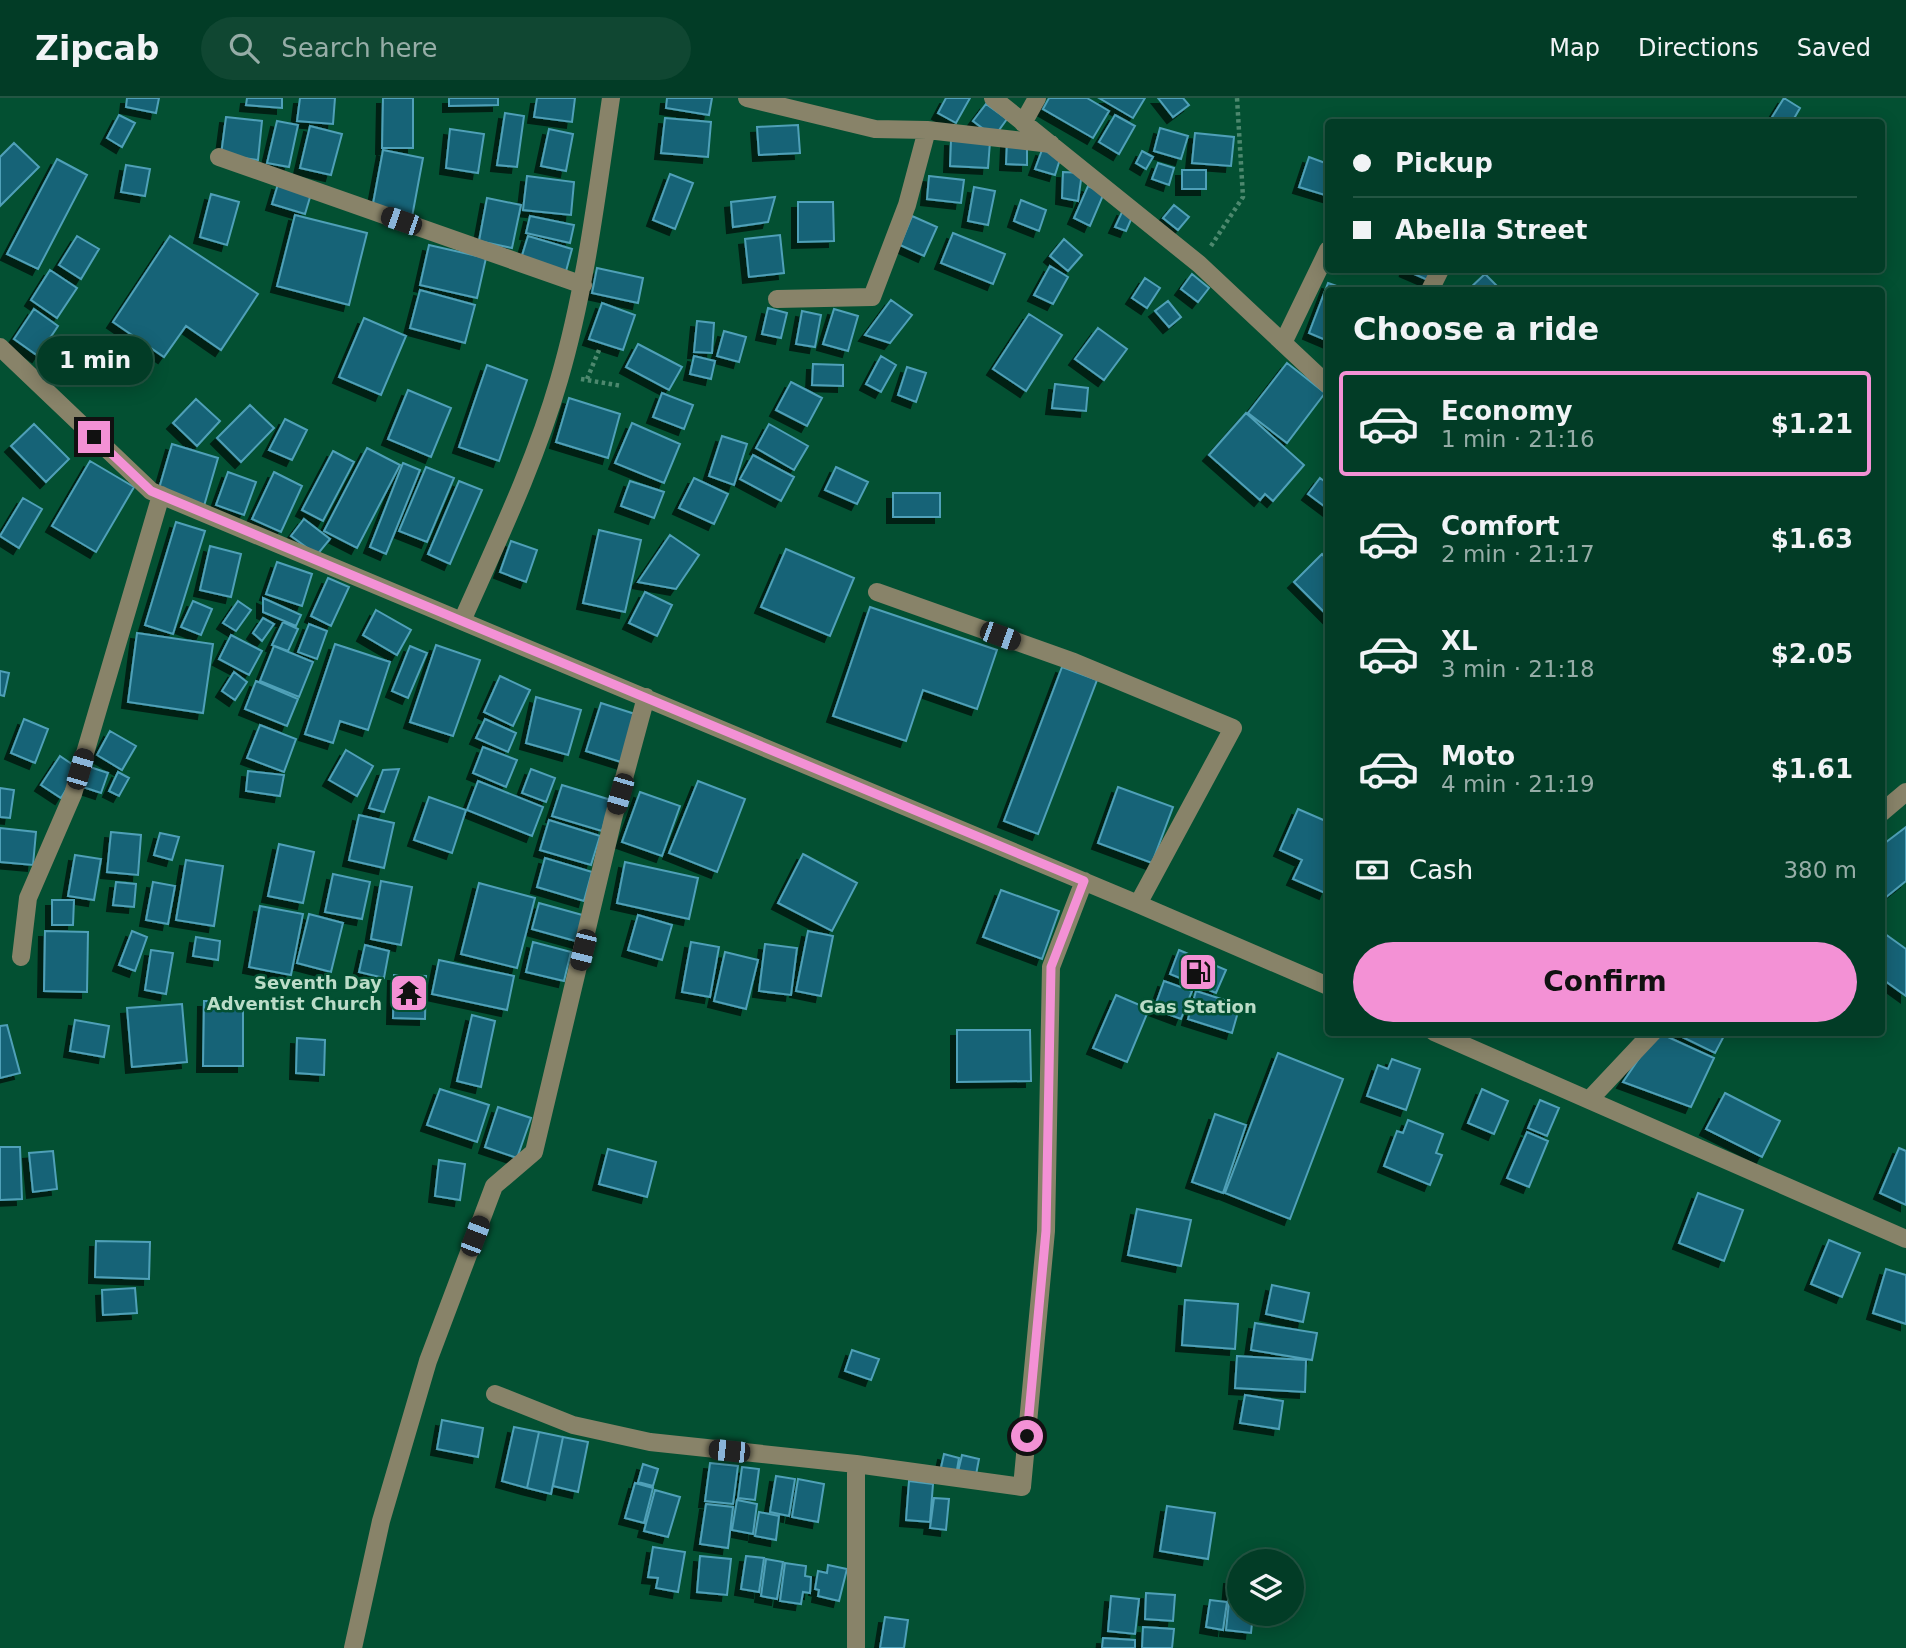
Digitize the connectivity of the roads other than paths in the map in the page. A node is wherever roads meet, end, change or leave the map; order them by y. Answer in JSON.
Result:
{"nodes":[{"id":1,"x":611,"y":98,"type":"edge"},
{"id":2,"x":747,"y":98,"type":"edge"},
{"id":3,"x":993,"y":98,"type":"edge"},
{"id":4,"x":1037,"y":98,"type":"edge"},
{"id":5,"x":1023,"y":123,"type":"junction"},
{"id":6,"x":927,"y":130,"type":"junction"},
{"id":7,"x":1051,"y":144,"type":"junction"},
{"id":8,"x":219,"y":157,"type":"dead end"},
{"id":9,"x":1325,"y":256,"type":"edge"},
{"id":10,"x":583,"y":285,"type":"junction"},
{"id":11,"x":777,"y":299,"type":"dead end"},
{"id":12,"x":1283,"y":343,"type":"junction"},
{"id":13,"x":0,"y":346,"type":"edge"},
{"id":14,"x":1325,"y":382,"type":"edge"},
{"id":15,"x":161,"y":495,"type":"junction"},
{"id":16,"x":877,"y":592,"type":"dead end"},
{"id":17,"x":462,"y":621,"type":"junction"},
{"id":18,"x":646,"y":697,"type":"junction"},
{"id":19,"x":1906,"y":793,"type":"edge"},
{"id":20,"x":1885,"y":810,"type":"edge"},
{"id":21,"x":1084,"y":881,"type":"junction"},
{"id":22,"x":1138,"y":904,"type":"junction"},
{"id":23,"x":21,"y":957,"type":"dead end"},
{"id":24,"x":1325,"y":985,"type":"edge"},
{"id":25,"x":1443,"y":1036,"type":"edge"},
{"id":26,"x":1649,"y":1036,"type":"edge"},
{"id":27,"x":1589,"y":1100,"type":"junction"},
{"id":28,"x":1906,"y":1239,"type":"edge"},
{"id":29,"x":495,"y":1394,"type":"dead end"},
{"id":30,"x":856,"y":1464,"type":"junction"},
{"id":31,"x":353,"y":1648,"type":"edge"},
{"id":32,"x":856,"y":1648,"type":"edge"}],
"edges":[{"from":1,"to":10,"type":"street"},
{"from":2,"to":6,"type":"street"},
{"from":3,"to":5,"type":"street"},
{"from":4,"to":5,"type":"street"},
{"from":5,"to":7,"type":"street"},
{"from":6,"to":7,"type":"street"},
{"from":6,"to":11,"type":"street"},
{"from":7,"to":12,"type":"street"},
{"from":8,"to":10,"type":"street"},
{"from":9,"to":12,"type":"street"},
{"from":10,"to":17,"type":"street"},
{"from":12,"to":14,"type":"street"},
{"from":13,"to":15,"type":"street"},
{"from":15,"to":17,"type":"street"},
{"from":15,"to":23,"type":"street"},
{"from":16,"to":22,"type":"street"},
{"from":17,"to":18,"type":"street"},
{"from":18,"to":21,"type":"street"},
{"from":18,"to":31,"type":"street"},
{"from":19,"to":20,"type":"street"},
{"from":21,"to":22,"type":"street"},
{"from":21,"to":30,"type":"street"},
{"from":22,"to":24,"type":"street"},
{"from":25,"to":27,"type":"street"},
{"from":26,"to":27,"type":"street"},
{"from":27,"to":28,"type":"street"},
{"from":29,"to":30,"type":"street"},
{"from":30,"to":32,"type":"street"}]}
